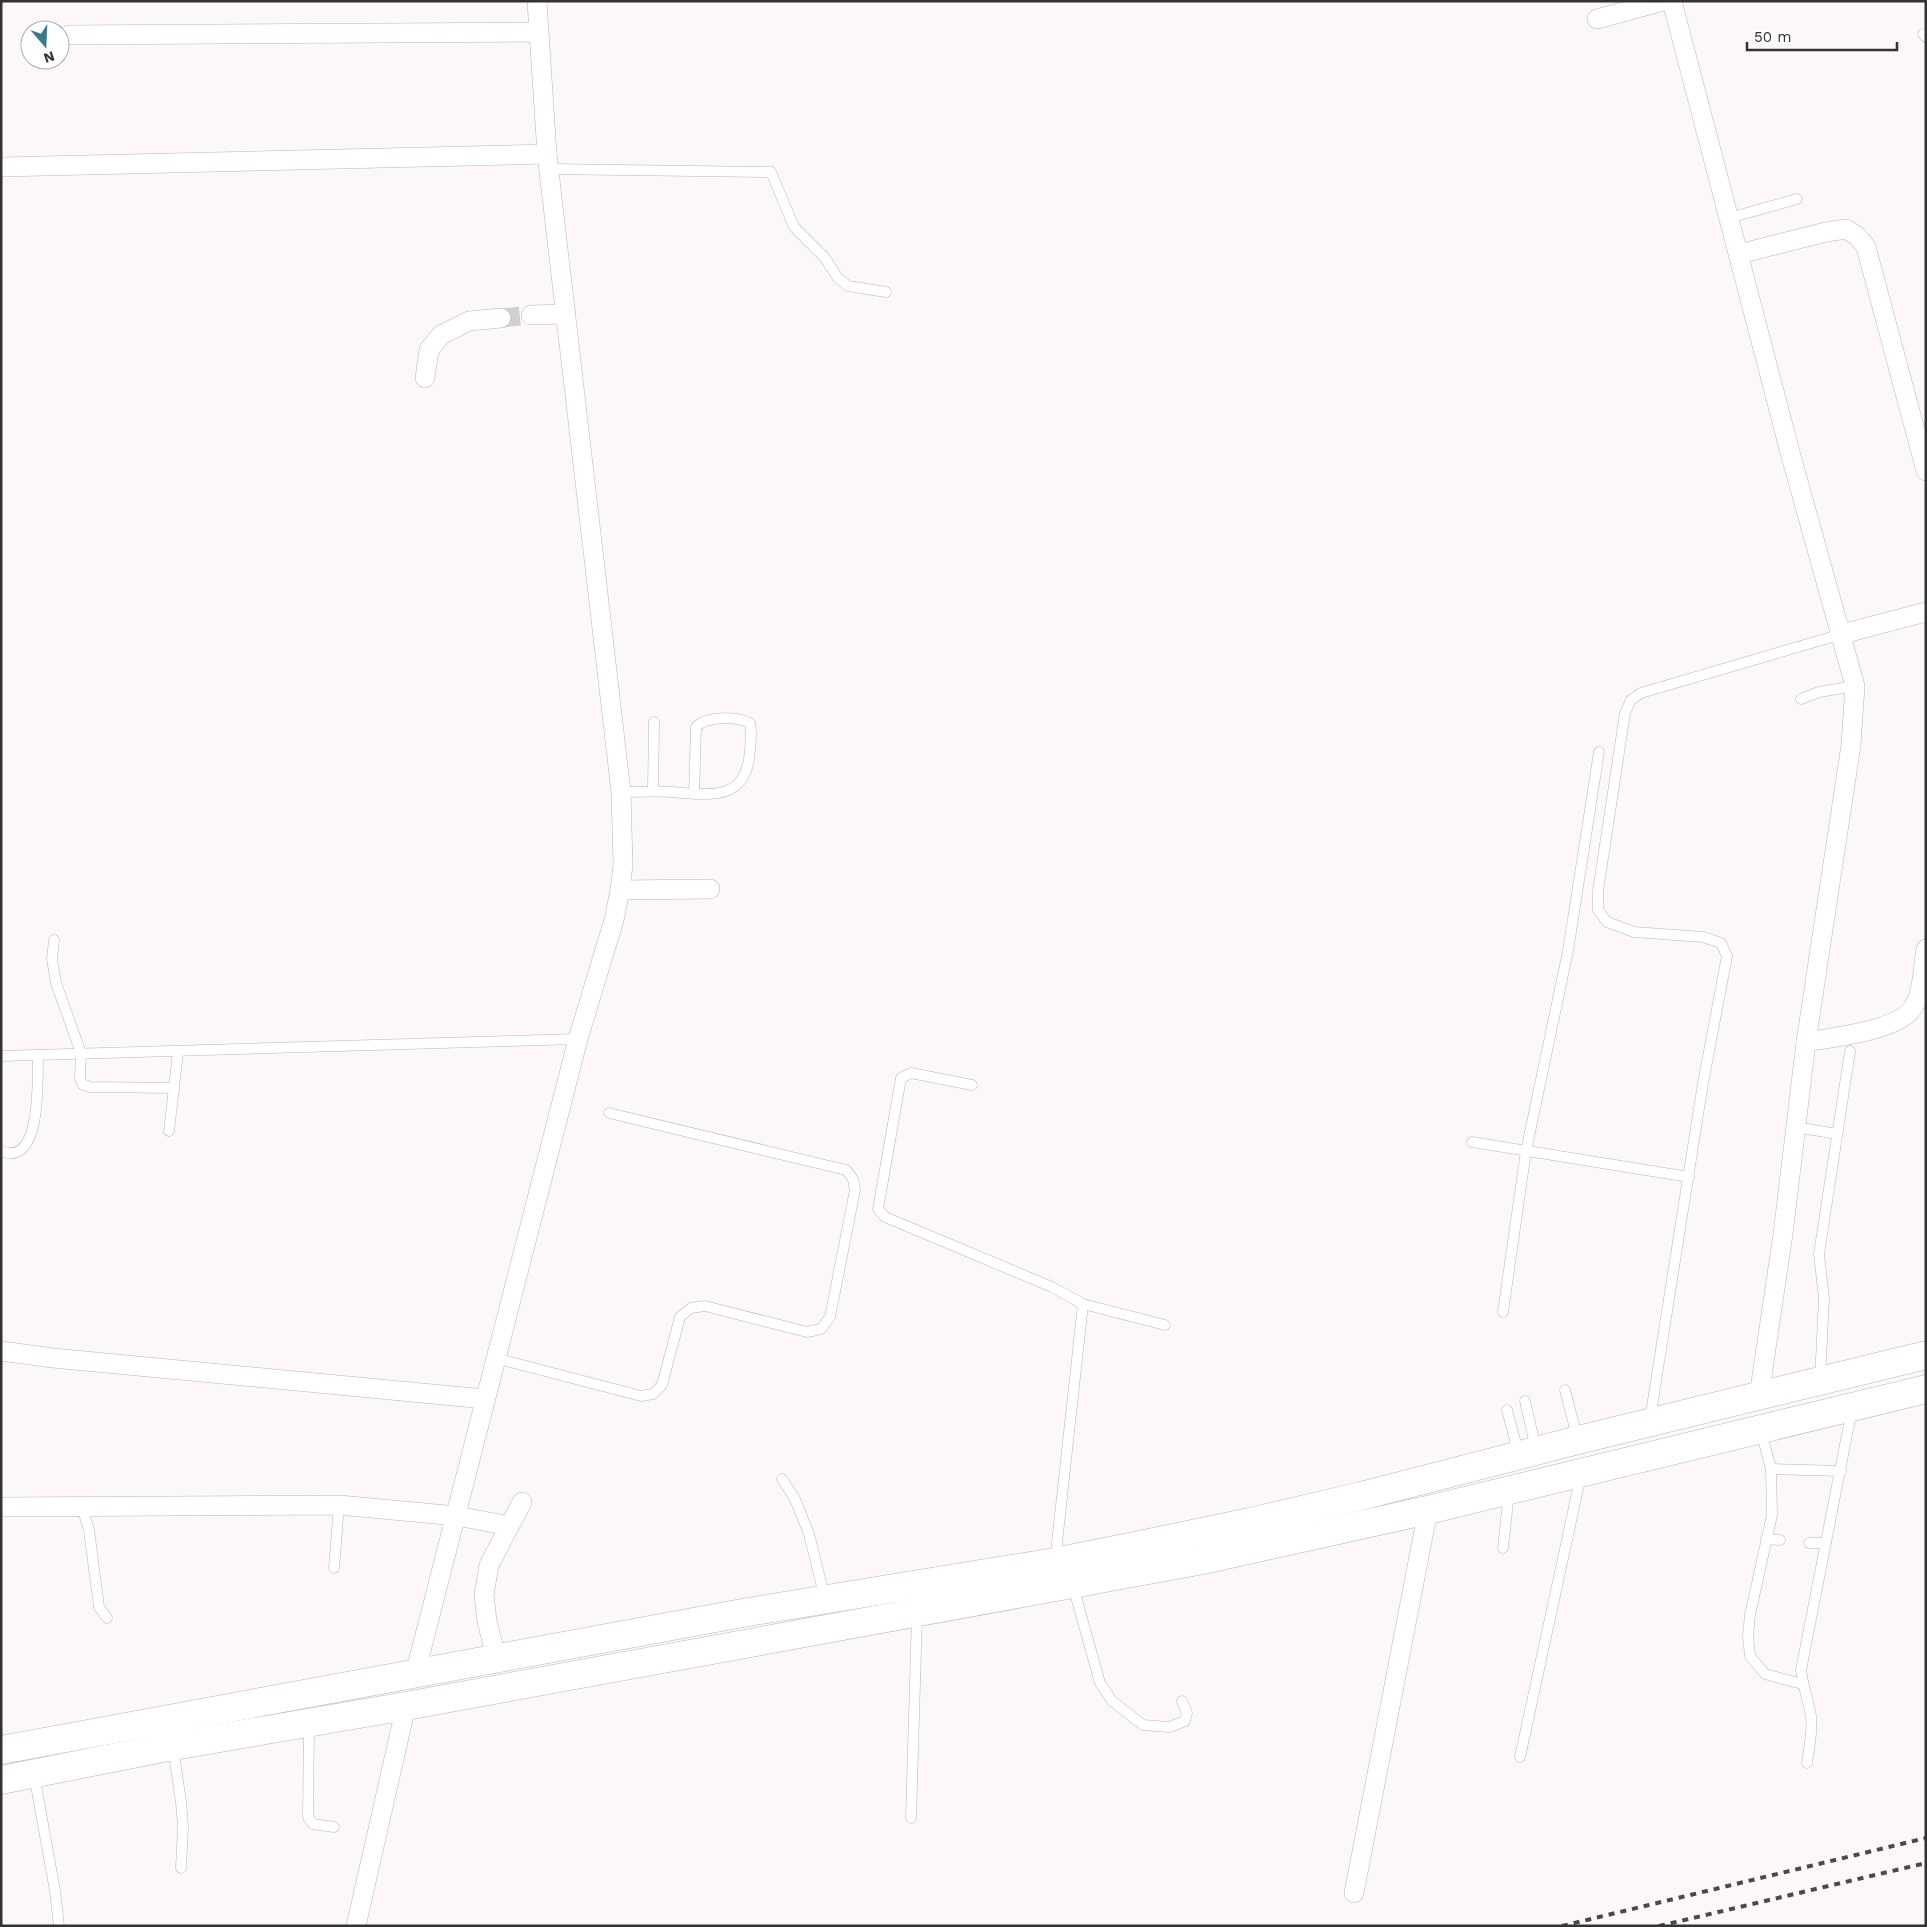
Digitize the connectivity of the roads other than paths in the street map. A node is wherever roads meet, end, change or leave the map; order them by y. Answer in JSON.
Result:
{"nodes":[{"id":1,"x":537,"y":1,"type":"edge"},
{"id":2,"x":1663,"y":1,"type":"edge"},
{"id":3,"x":1672,"y":1,"type":"edge"},
{"id":4,"x":1597,"y":19,"type":"dead end"},
{"id":5,"x":538,"y":32,"type":"junction"},
{"id":6,"x":70,"y":36,"type":"edge"},
{"id":7,"x":548,"y":162,"type":"junction"},
{"id":8,"x":1,"y":167,"type":"edge"},
{"id":9,"x":1797,"y":199,"type":"dead end"},
{"id":10,"x":1730,"y":218,"type":"junction"},
{"id":11,"x":1739,"y":254,"type":"junction"},
{"id":12,"x":886,"y":292,"type":"dead end"},
{"id":13,"x":531,"y":314,"type":"tunnel mouth"},
{"id":14,"x":566,"y":314,"type":"junction"},
{"id":15,"x":501,"y":318,"type":"tunnel mouth"},
{"id":16,"x":425,"y":378,"type":"dead end"},
{"id":17,"x":1926,"y":471,"type":"edge"},
{"id":18,"x":1926,"y":612,"type":"edge"},
{"id":19,"x":1842,"y":634,"type":"junction"},
{"id":20,"x":1855,"y":686,"type":"junction"},
{"id":21,"x":1801,"y":698,"type":"dead end"},
{"id":22,"x":654,"y":722,"type":"dead end"},
{"id":23,"x":1598,"y":752,"type":"dead end"},
{"id":24,"x":653,"y":791,"type":"junction"},
{"id":25,"x":621,"y":792,"type":"junction"},
{"id":26,"x":694,"y":794,"type":"junction"},
{"id":27,"x":710,"y":889,"type":"dead end"},
{"id":28,"x":620,"y":890,"type":"junction"},
{"id":29,"x":54,"y":940,"type":"dead end"},
{"id":30,"x":1926,"y":949,"type":"edge"},
{"id":31,"x":578,"y":1039,"type":"junction"},
{"id":32,"x":1806,"y":1042,"type":"junction"},
{"id":33,"x":1850,"y":1051,"type":"dead end"},
{"id":34,"x":178,"y":1052,"type":"junction"},
{"id":35,"x":81,"y":1053,"type":"junction"},
{"id":36,"x":38,"y":1055,"type":"junction"},
{"id":37,"x":1,"y":1056,"type":"edge"},
{"id":38,"x":972,"y":1085,"type":"dead end"},
{"id":39,"x":174,"y":1088,"type":"junction"},
{"id":40,"x":609,"y":1113,"type":"dead end"},
{"id":41,"x":1796,"y":1127,"type":"junction"},
{"id":42,"x":169,"y":1131,"type":"dead end"},
{"id":43,"x":1837,"y":1134,"type":"junction"},
{"id":44,"x":1472,"y":1142,"type":"dead end"},
{"id":45,"x":1,"y":1151,"type":"edge"},
{"id":46,"x":1526,"y":1151,"type":"junction"},
{"id":47,"x":1689,"y":1177,"type":"junction"},
{"id":48,"x":1082,"y":1304,"type":"junction"},
{"id":49,"x":1504,"y":1312,"type":"dead end"},
{"id":50,"x":1165,"y":1325,"type":"dead end"},
{"id":51,"x":1,"y":1351,"type":"edge"},
{"id":52,"x":1926,"y":1355,"type":"edge"},
{"id":53,"x":495,"y":1358,"type":"junction"},
{"id":54,"x":1820,"y":1380,"type":"junction"},
{"id":55,"x":1926,"y":1389,"type":"edge"},
{"id":56,"x":1565,"y":1390,"type":"dead end"},
{"id":57,"x":1759,"y":1396,"type":"junction"},
{"id":58,"x":485,"y":1399,"type":"junction"},
{"id":59,"x":1525,"y":1401,"type":"dead end"},
{"id":60,"x":1852,"y":1408,"type":"junction"},
{"id":61,"x":1507,"y":1410,"type":"dead end"},
{"id":62,"x":1649,"y":1423,"type":"junction"},
{"id":63,"x":1761,"y":1431,"type":"junction"},
{"id":64,"x":1578,"y":1440,"type":"junction"},
{"id":65,"x":1528,"y":1453,"type":"junction"},
{"id":66,"x":1771,"y":1469,"type":"junction"},
{"id":67,"x":1841,"y":1471,"type":"junction"},
{"id":68,"x":1581,"y":1474,"type":"junction"},
{"id":69,"x":782,"y":1479,"type":"dead end"},
{"id":70,"x":1510,"y":1491,"type":"junction"},
{"id":71,"x":522,"y":1502,"type":"dead end"},
{"id":72,"x":339,"y":1505,"type":"junction"},
{"id":73,"x":1,"y":1507,"type":"edge"},
{"id":74,"x":82,"y":1507,"type":"junction"},
{"id":75,"x":1428,"y":1510,"type":"junction"},
{"id":76,"x":457,"y":1516,"type":"junction"},
{"id":77,"x":509,"y":1526,"type":"junction"},
{"id":78,"x":1766,"y":1539,"type":"junction"},
{"id":79,"x":1780,"y":1540,"type":"dead end"},
{"id":80,"x":1809,"y":1543,"type":"dead end"},
{"id":81,"x":1826,"y":1543,"type":"junction"},
{"id":82,"x":1503,"y":1548,"type":"dead end"},
{"id":83,"x":1055,"y":1562,"type":"junction"},
{"id":84,"x":334,"y":1568,"type":"dead end"},
{"id":85,"x":1072,"y":1585,"type":"junction"},
{"id":86,"x":825,"y":1600,"type":"junction"},
{"id":87,"x":917,"y":1611,"type":"junction"},
{"id":88,"x":107,"y":1618,"type":"dead end"},
{"id":89,"x":496,"y":1658,"type":"junction"},
{"id":90,"x":415,"y":1674,"type":"junction"},
{"id":91,"x":1802,"y":1684,"type":"junction"},
{"id":92,"x":1182,"y":1701,"type":"dead end"},
{"id":93,"x":406,"y":1706,"type":"junction"},
{"id":94,"x":309,"y":1723,"type":"junction"},
{"id":95,"x":173,"y":1746,"type":"junction"},
{"id":96,"x":1,"y":1750,"type":"edge"},
{"id":97,"x":1520,"y":1756,"type":"dead end"},
{"id":98,"x":1807,"y":1763,"type":"dead end"},
{"id":99,"x":34,"y":1772,"type":"junction"},
{"id":100,"x":1,"y":1780,"type":"edge"},
{"id":101,"x":911,"y":1818,"type":"dead end"},
{"id":102,"x":334,"y":1827,"type":"dead end"},
{"id":103,"x":181,"y":1868,"type":"dead end"},
{"id":104,"x":1354,"y":1893,"type":"dead end"},
{"id":105,"x":59,"y":1926,"type":"edge"},
{"id":106,"x":356,"y":1926,"type":"edge"}],
"edges":[{"from":1,"to":5,"type":"street"},
{"from":2,"to":4,"type":"street"},
{"from":3,"to":10,"type":"street"},
{"from":5,"to":6,"type":"street"},
{"from":5,"to":7,"type":"street"},
{"from":7,"to":8,"type":"street"},
{"from":7,"to":12,"type":"lane"},
{"from":7,"to":14,"type":"street"},
{"from":9,"to":10,"type":"lane"},
{"from":10,"to":11,"type":"street"},
{"from":11,"to":17,"type":"street"},
{"from":11,"to":19,"type":"street"},
{"from":13,"to":14,"type":"street"},
{"from":14,"to":25,"type":"street"},
{"from":15,"to":16,"type":"street"},
{"from":18,"to":19,"type":"street"},
{"from":19,"to":20,"type":"street"},
{"from":19,"to":47,"type":"lane"},
{"from":20,"to":21,"type":"lane"},
{"from":20,"to":32,"type":"street"},
{"from":22,"to":24,"type":"lane"},
{"from":23,"to":46,"type":"lane"},
{"from":24,"to":25,"type":"lane"},
{"from":24,"to":26,"type":"lane"},
{"from":25,"to":28,"type":"street"},
{"from":26,"to":26,"type":"lane"},
{"from":27,"to":28,"type":"street"},
{"from":28,"to":31,"type":"street"},
{"from":29,"to":35,"type":"lane"},
{"from":30,"to":32,"type":"street"},
{"from":31,"to":34,"type":"lane"},
{"from":31,"to":53,"type":"street"},
{"from":32,"to":41,"type":"street"},
{"from":33,"to":43,"type":"lane"},
{"from":34,"to":35,"type":"lane"},
{"from":34,"to":39,"type":"lane"},
{"from":35,"to":36,"type":"lane"},
{"from":35,"to":39,"type":"lane"},
{"from":36,"to":37,"type":"lane"},
{"from":36,"to":45,"type":"lane"},
{"from":38,"to":48,"type":"lane"},
{"from":39,"to":42,"type":"lane"},
{"from":40,"to":53,"type":"lane"},
{"from":41,"to":43,"type":"lane"},
{"from":41,"to":57,"type":"street"},
{"from":43,"to":54,"type":"lane"},
{"from":44,"to":46,"type":"lane"},
{"from":46,"to":47,"type":"lane"},
{"from":46,"to":49,"type":"lane"},
{"from":47,"to":62,"type":"lane"},
{"from":48,"to":50,"type":"lane"},
{"from":48,"to":83,"type":"lane"},
{"from":51,"to":58,"type":"street"},
{"from":52,"to":54,"type":"main road"},
{"from":53,"to":58,"type":"street"},
{"from":54,"to":57,"type":"main road"},
{"from":55,"to":60,"type":"main road"},
{"from":56,"to":64,"type":"lane"},
{"from":57,"to":62,"type":"main road"},
{"from":58,"to":76,"type":"street"},
{"from":59,"to":65,"type":"lane"},
{"from":60,"to":63,"type":"main road"},
{"from":60,"to":67,"type":"lane"},
{"from":61,"to":65,"type":"lane"},
{"from":62,"to":64,"type":"main road"},
{"from":63,"to":66,"type":"lane"},
{"from":63,"to":68,"type":"main road"},
{"from":64,"to":65,"type":"main road"},
{"from":65,"to":83,"type":"main road"},
{"from":66,"to":67,"type":"lane"},
{"from":66,"to":78,"type":"lane"},
{"from":67,"to":81,"type":"lane"},
{"from":68,"to":70,"type":"main road"},
{"from":68,"to":97,"type":"lane"},
{"from":69,"to":86,"type":"lane"},
{"from":70,"to":75,"type":"main road"},
{"from":70,"to":82,"type":"lane"},
{"from":71,"to":77,"type":"street"},
{"from":72,"to":74,"type":"street"},
{"from":72,"to":76,"type":"street"},
{"from":72,"to":84,"type":"lane"},
{"from":73,"to":74,"type":"street"},
{"from":74,"to":88,"type":"lane"},
{"from":75,"to":85,"type":"main road"},
{"from":75,"to":104,"type":"street"},
{"from":76,"to":77,"type":"street"},
{"from":76,"to":90,"type":"street"},
{"from":77,"to":89,"type":"street"},
{"from":78,"to":79,"type":"lane"},
{"from":78,"to":91,"type":"lane"},
{"from":80,"to":81,"type":"lane"},
{"from":81,"to":91,"type":"lane"},
{"from":83,"to":86,"type":"main road"},
{"from":85,"to":87,"type":"main road"},
{"from":85,"to":92,"type":"lane"},
{"from":86,"to":89,"type":"main road"},
{"from":87,"to":93,"type":"main road"},
{"from":87,"to":101,"type":"lane"},
{"from":89,"to":90,"type":"main road"},
{"from":90,"to":93,"type":"main road"},
{"from":90,"to":96,"type":"main road"},
{"from":91,"to":98,"type":"lane"},
{"from":93,"to":94,"type":"main road"},
{"from":93,"to":106,"type":"street"},
{"from":94,"to":95,"type":"main road"},
{"from":94,"to":102,"type":"lane"},
{"from":95,"to":99,"type":"main road"},
{"from":95,"to":103,"type":"lane"},
{"from":99,"to":100,"type":"main road"},
{"from":99,"to":105,"type":"lane"}]}
